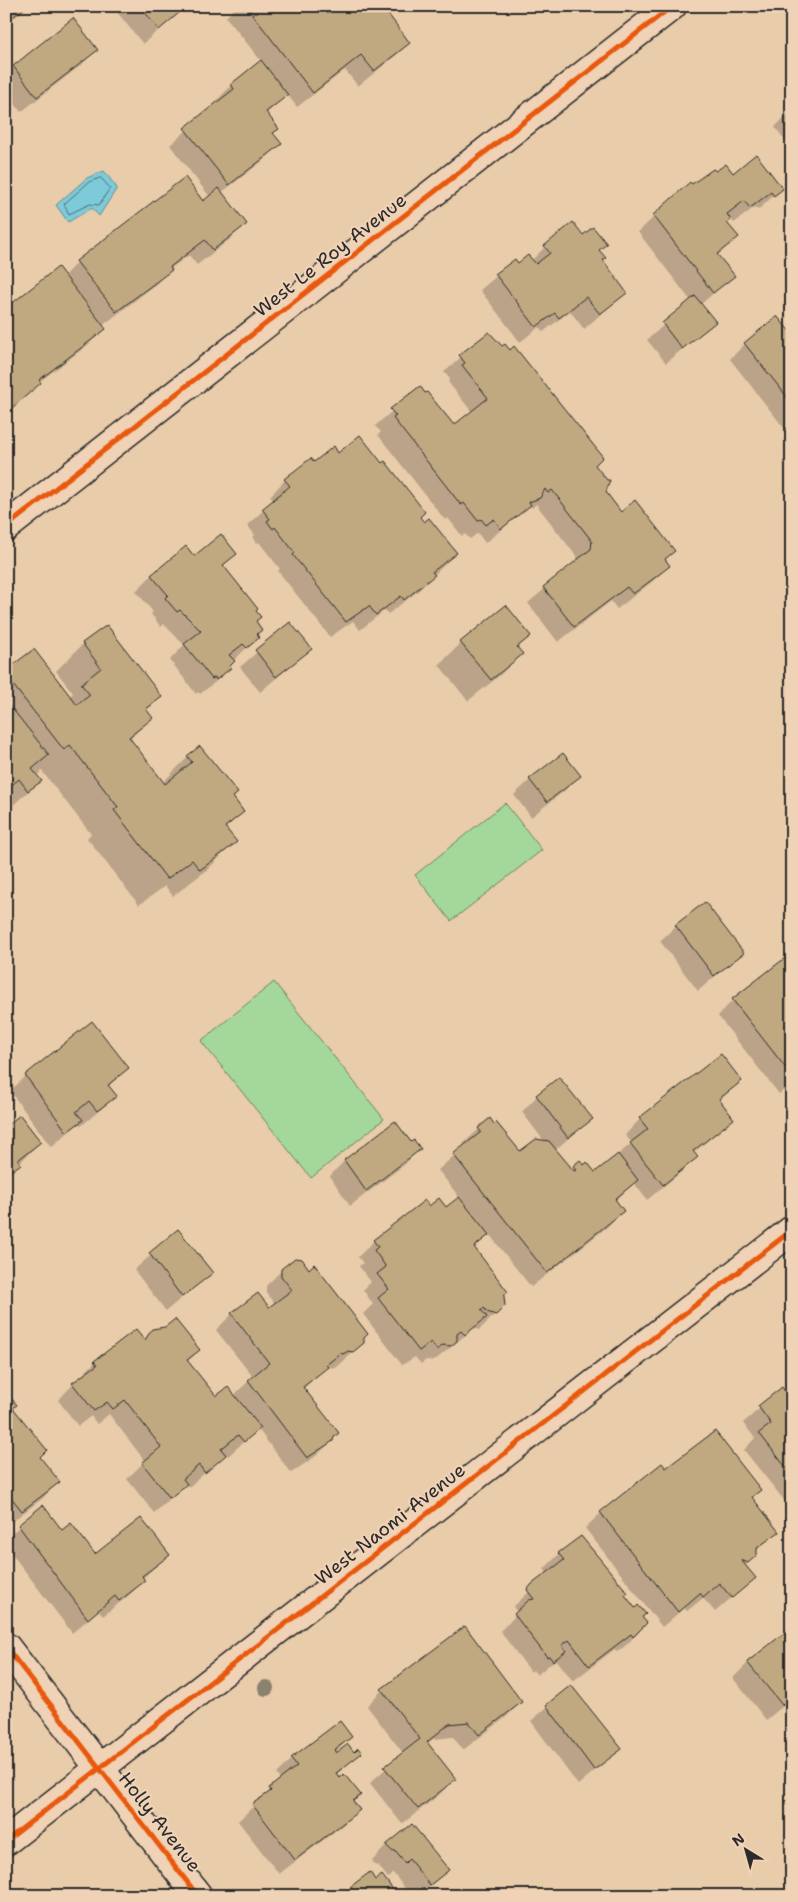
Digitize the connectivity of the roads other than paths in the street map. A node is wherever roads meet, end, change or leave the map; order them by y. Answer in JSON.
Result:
{"nodes":[{"id":1,"x":672,"y":6,"type":"edge"},
{"id":2,"x":6,"y":527,"type":"edge"},
{"id":3,"x":792,"y":1230,"type":"edge"},
{"id":4,"x":6,"y":1647,"type":"edge"},
{"id":5,"x":98,"y":1767,"type":"junction"},
{"id":6,"x":6,"y":1841,"type":"edge"},
{"id":7,"x":198,"y":1896,"type":"edge"}],
"edges":[{"from":1,"to":2,"type":"street","name":"West Le Roy Avenue"},
{"from":3,"to":5,"type":"street","name":"West Naomi Avenue"},
{"from":4,"to":5,"type":"street","name":"Holly Avenue"},
{"from":5,"to":6,"type":"street","name":"West Naomi Avenue"},
{"from":5,"to":7,"type":"street","name":"Holly Avenue"}]}
